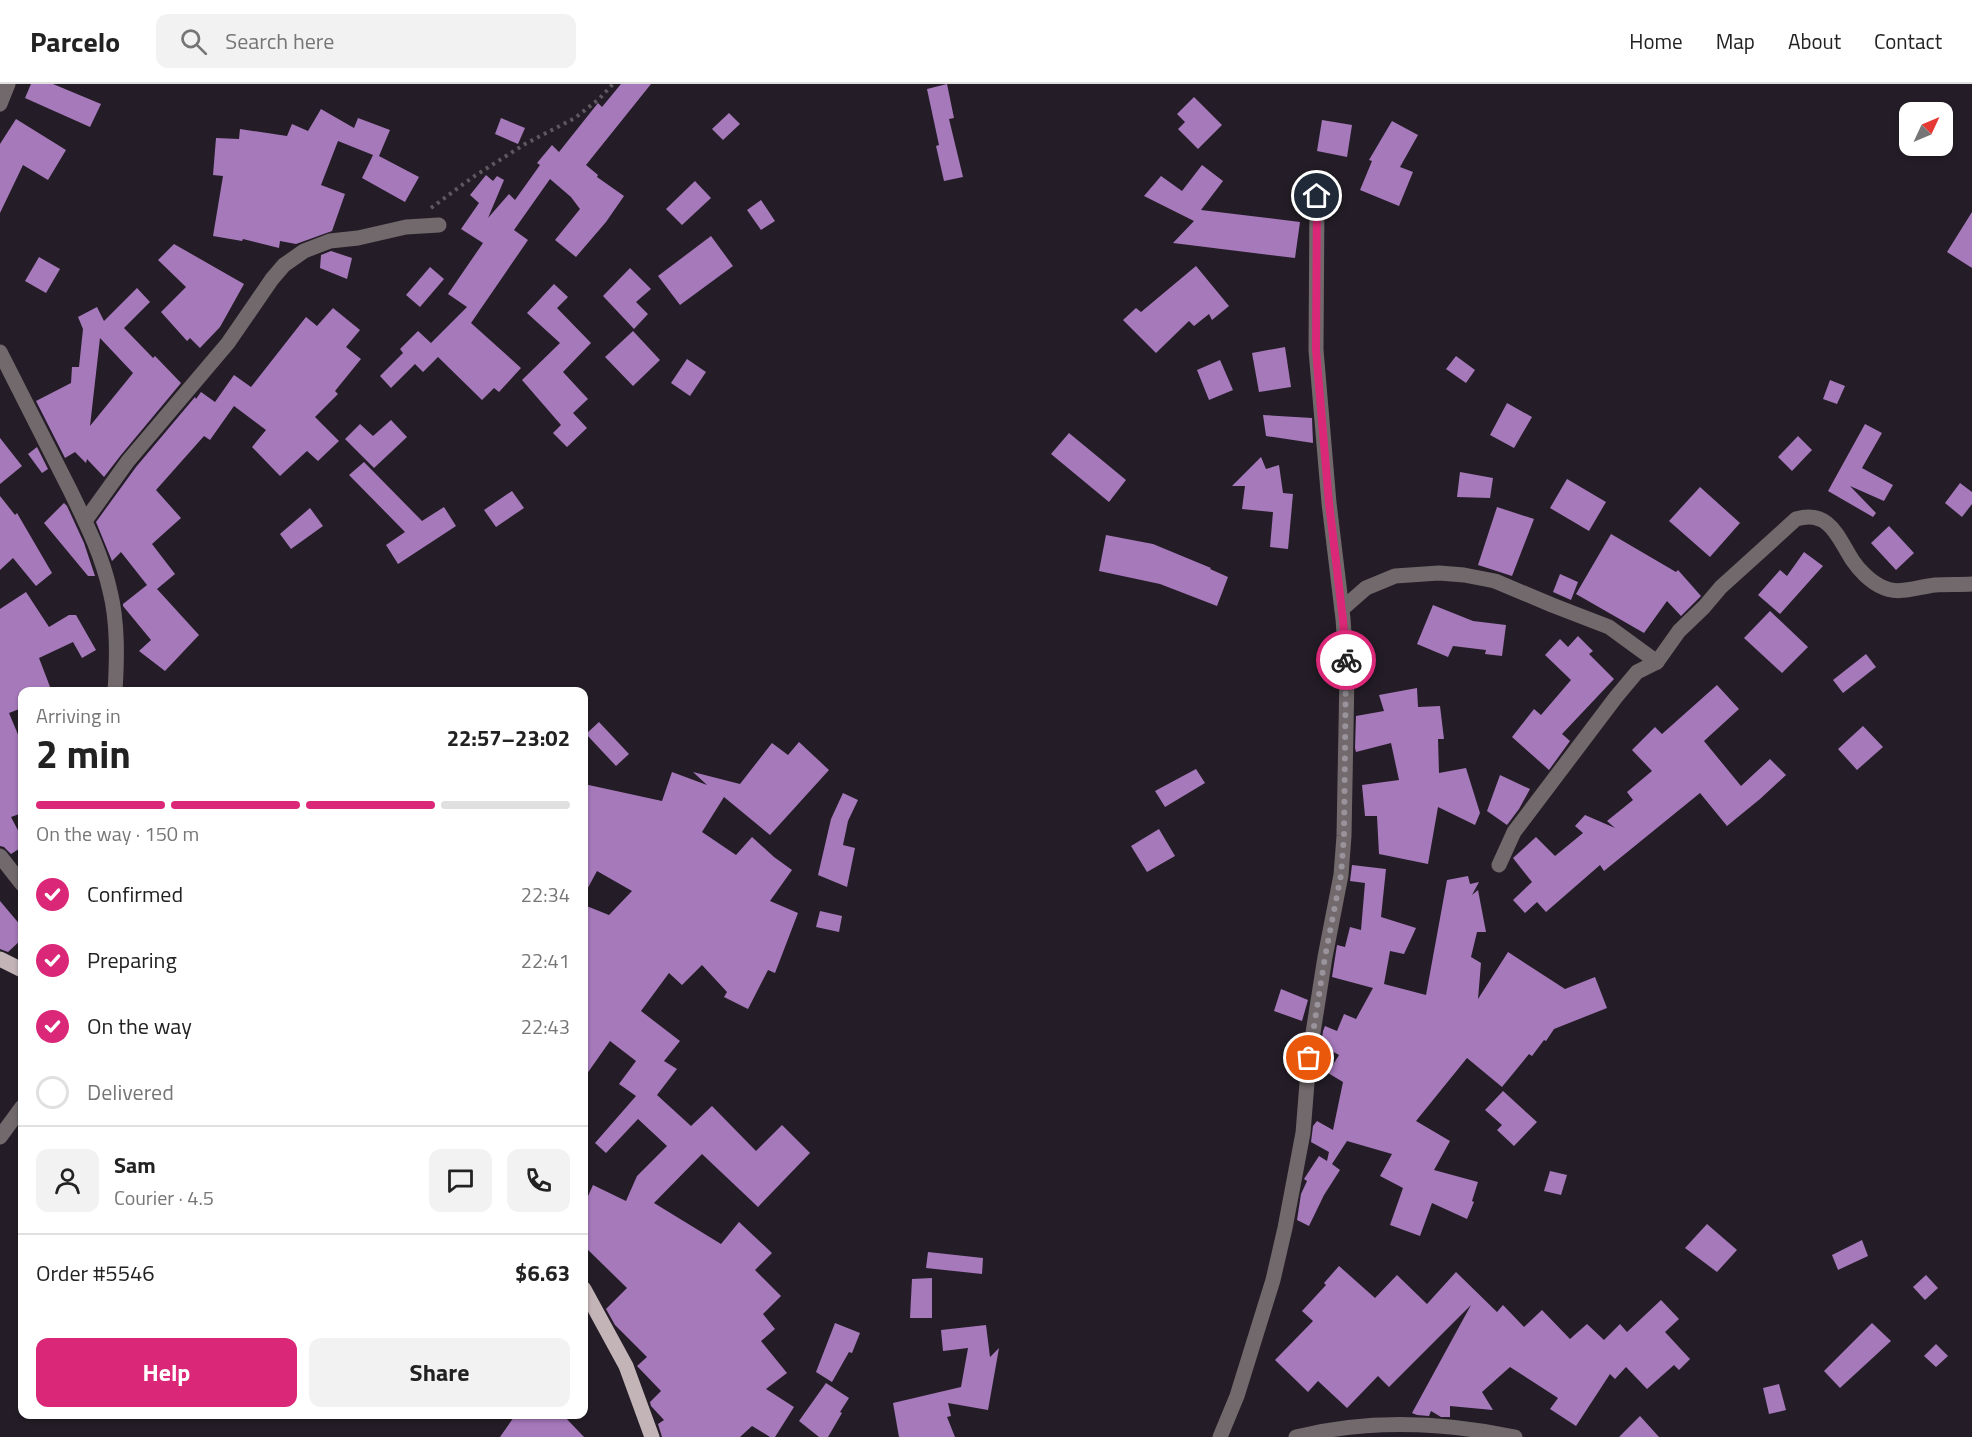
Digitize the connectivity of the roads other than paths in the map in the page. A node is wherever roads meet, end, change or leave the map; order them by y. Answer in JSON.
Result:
{"nodes":[{"id":1,"x":8,"y":84,"type":"edge"},
{"id":2,"x":0,"y":104,"type":"edge"},
{"id":3,"x":1317,"y":196,"type":"dead end"},
{"id":4,"x":439,"y":225,"type":"dead end"},
{"id":5,"x":0,"y":352,"type":"edge"},
{"id":6,"x":85,"y":521,"type":"junction"},
{"id":7,"x":1972,"y":584,"type":"edge"},
{"id":8,"x":1342,"y":609,"type":"junction"},
{"id":9,"x":1657,"y":662,"type":"junction"},
{"id":10,"x":115,"y":687,"type":"edge"},
{"id":11,"x":0,"y":856,"type":"edge"},
{"id":12,"x":1499,"y":865,"type":"dead end"},
{"id":13,"x":18,"y":879,"type":"edge"},
{"id":14,"x":0,"y":960,"type":"edge"},
{"id":15,"x":18,"y":968,"type":"edge"},
{"id":16,"x":18,"y":1112,"type":"edge"},
{"id":17,"x":0,"y":1137,"type":"edge"},
{"id":18,"x":588,"y":1296,"type":"edge"},
{"id":19,"x":652,"y":1437,"type":"edge"},
{"id":20,"x":1220,"y":1437,"type":"edge"},
{"id":21,"x":1296,"y":1437,"type":"edge"},
{"id":22,"x":1515,"y":1437,"type":"edge"}],
"edges":[{"from":1,"to":2,"type":"street"},
{"from":3,"to":8,"type":"street"},
{"from":4,"to":6,"type":"street"},
{"from":5,"to":6,"type":"street"},
{"from":6,"to":10,"type":"street"},
{"from":7,"to":9,"type":"street"},
{"from":8,"to":9,"type":"street"},
{"from":8,"to":20,"type":"street"},
{"from":9,"to":12,"type":"street"},
{"from":11,"to":13,"type":"street"},
{"from":14,"to":15,"type":"main road"},
{"from":16,"to":17,"type":"street"},
{"from":18,"to":19,"type":"main road"},
{"from":21,"to":22,"type":"street"}]}
